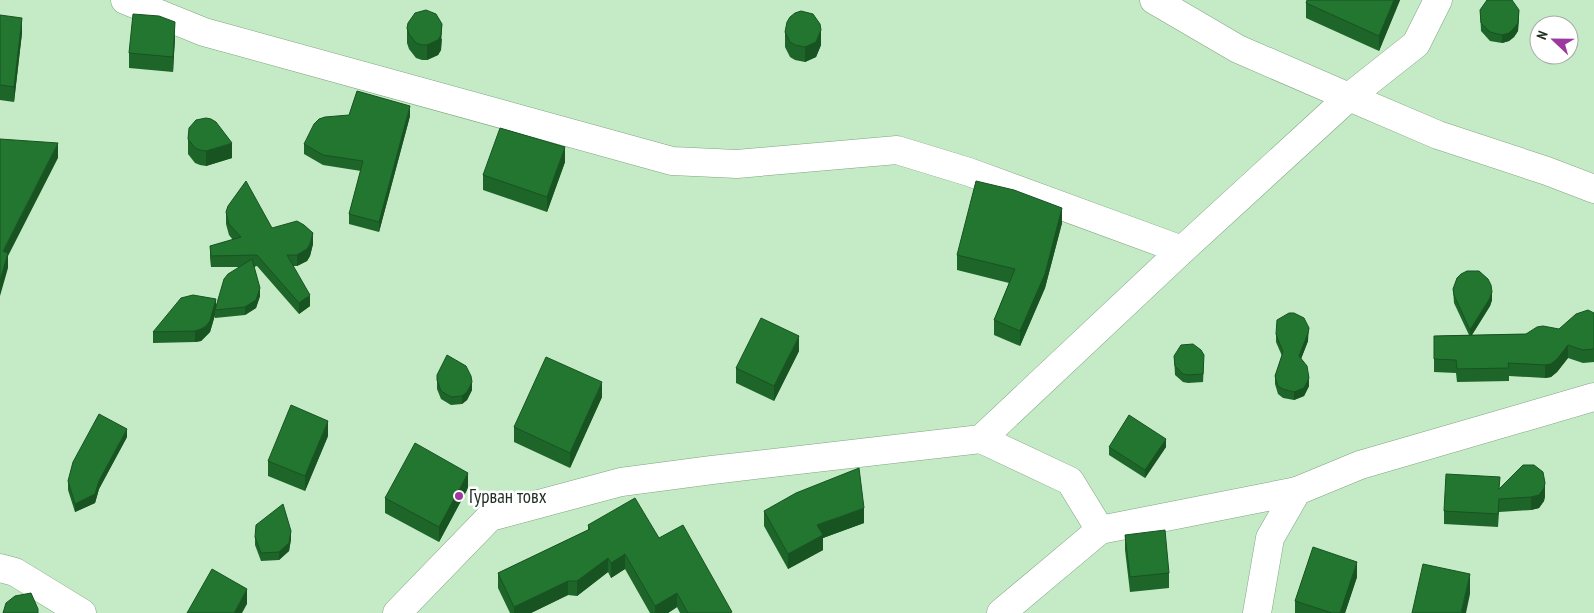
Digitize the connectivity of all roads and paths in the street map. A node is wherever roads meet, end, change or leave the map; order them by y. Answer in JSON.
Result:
{"nodes":[{"id":1,"x":125,"y":0,"type":"edge"},
{"id":2,"x":1154,"y":0,"type":"edge"},
{"id":3,"x":1438,"y":0,"type":"edge"},
{"id":4,"x":1349,"y":98,"type":"junction"},
{"id":5,"x":1594,"y":189,"type":"edge"},
{"id":6,"x":1182,"y":250,"type":"junction"},
{"id":7,"x":1594,"y":397,"type":"edge"},
{"id":8,"x":981,"y":439,"type":"junction"},
{"id":9,"x":1297,"y":491,"type":"junction"},
{"id":10,"x":1100,"y":530,"type":"junction"},
{"id":11,"x":0,"y":568,"type":"edge"},
{"id":12,"x":82,"y":613,"type":"edge"},
{"id":13,"x":397,"y":613,"type":"edge"},
{"id":14,"x":1001,"y":613,"type":"edge"},
{"id":15,"x":1257,"y":613,"type":"edge"}],
"edges":[{"from":1,"to":6,"type":"street"},
{"from":2,"to":4,"type":"street"},
{"from":3,"to":4,"type":"street"},
{"from":4,"to":5,"type":"street"},
{"from":4,"to":6,"type":"street"},
{"from":6,"to":8,"type":"street"},
{"from":7,"to":9,"type":"street"},
{"from":8,"to":10,"type":"street"},
{"from":8,"to":13,"type":"street"},
{"from":9,"to":10,"type":"street"},
{"from":9,"to":15,"type":"street"},
{"from":10,"to":14,"type":"street"},
{"from":11,"to":12,"type":"street"}]}
